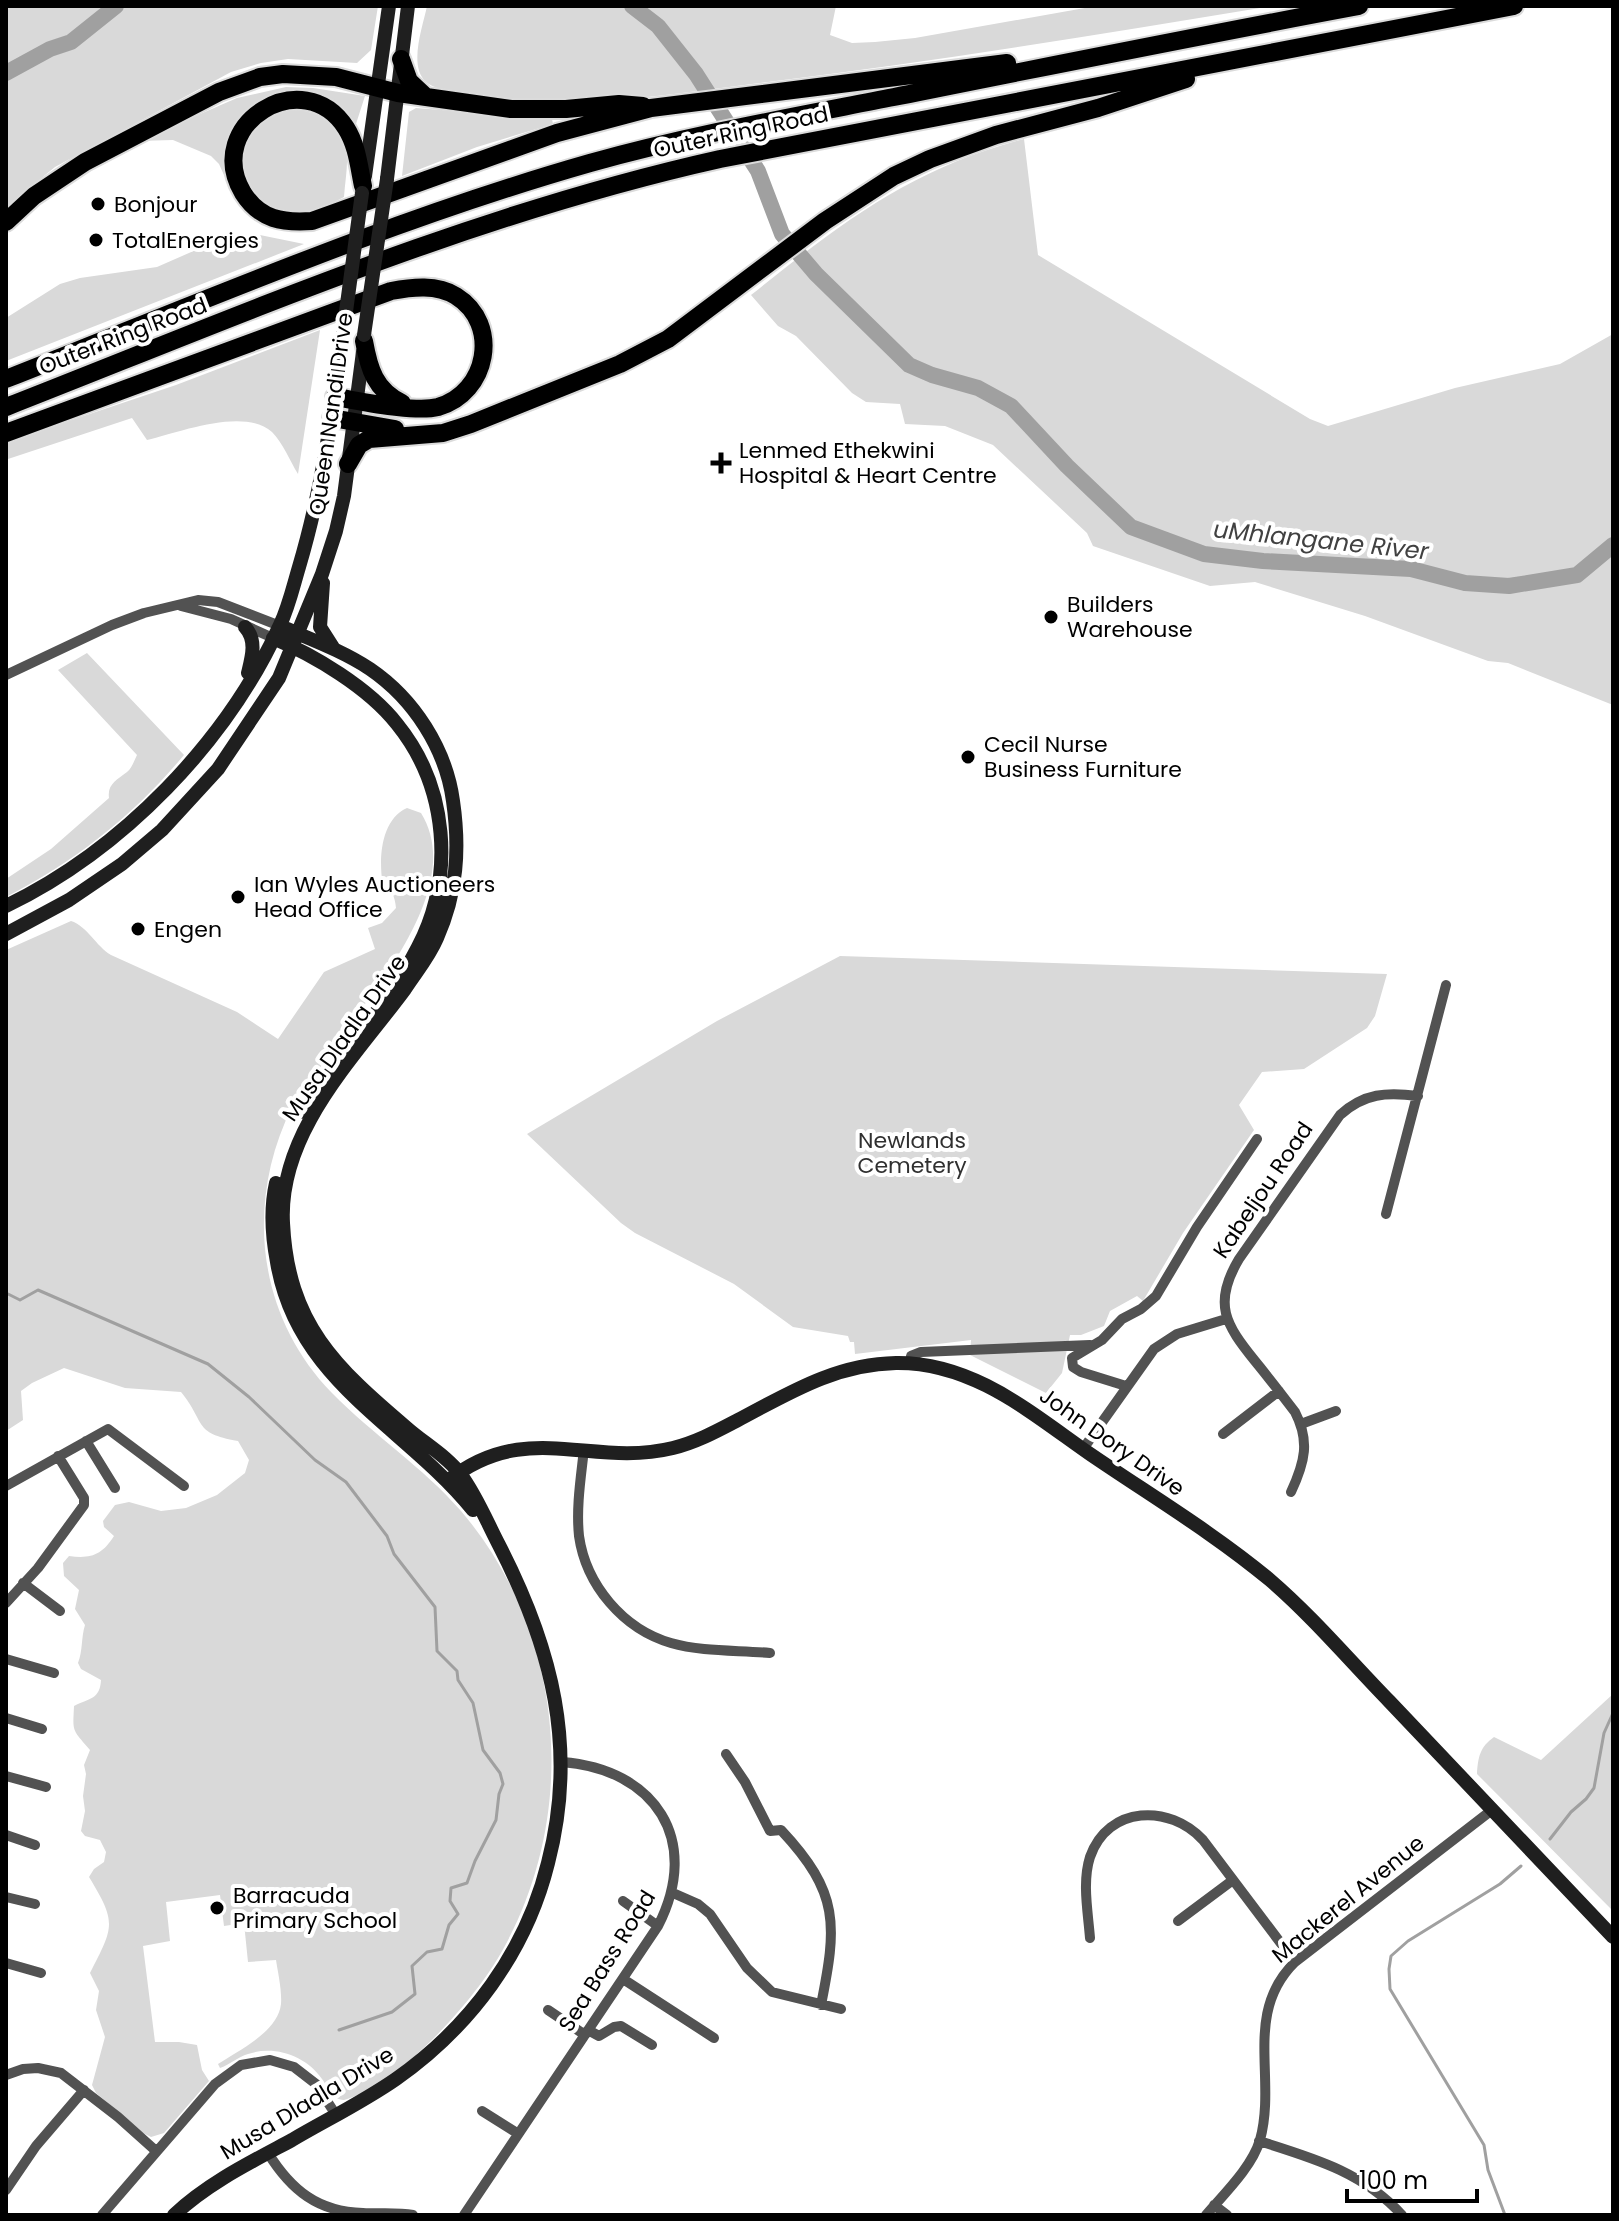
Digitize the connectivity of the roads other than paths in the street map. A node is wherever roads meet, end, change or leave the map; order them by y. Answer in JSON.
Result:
{"nodes":[{"id":1,"x":389,"y":6,"type":"edge"},
{"id":2,"x":408,"y":6,"type":"edge"},
{"id":3,"x":1359,"y":6,"type":"edge"},
{"id":4,"x":1514,"y":6,"type":"edge"},
{"id":5,"x":1261,"y":55,"type":"junction"},
{"id":6,"x":391,"y":59,"type":"junction"},
{"id":7,"x":1037,"y":66,"type":"junction"},
{"id":8,"x":378,"y":87,"type":"junction"},
{"id":9,"x":398,"y":93,"type":"junction"},
{"id":10,"x":427,"y":97,"type":"junction"},
{"id":11,"x":657,"y":107,"type":"junction"},
{"id":12,"x":363,"y":190,"type":"junction"},
{"id":13,"x":6,"y":222,"type":"edge"},
{"id":14,"x":364,"y":338,"type":"junction"},
{"id":15,"x":6,"y":379,"type":"edge"},
{"id":16,"x":335,"y":397,"type":"junction"},
{"id":17,"x":357,"y":401,"type":"junction"},
{"id":18,"x":6,"y":407,"type":"edge"},
{"id":19,"x":412,"y":407,"type":"junction"},
{"id":20,"x":332,"y":418,"type":"junction"},
{"id":21,"x":355,"y":422,"type":"junction"},
{"id":22,"x":6,"y":433,"type":"edge"},
{"id":23,"x":409,"y":434,"type":"junction"},
{"id":24,"x":348,"y":464,"type":"junction"},
{"id":25,"x":322,"y":574,"type":"junction"},
{"id":26,"x":180,"y":606,"type":"junction"},
{"id":27,"x":245,"y":627,"type":"junction"},
{"id":28,"x":276,"y":632,"type":"junction"},
{"id":29,"x":295,"y":640,"type":"junction"},
{"id":30,"x":336,"y":650,"type":"junction"},
{"id":31,"x":324,"y":665,"type":"junction"},
{"id":32,"x":6,"y":675,"type":"edge"},
{"id":33,"x":279,"y":678,"type":"junction"},
{"id":34,"x":243,"y":693,"type":"junction"},
{"id":35,"x":6,"y":906,"type":"edge"},
{"id":36,"x":6,"y":934,"type":"edge"},
{"id":37,"x":1446,"y":985,"type":"dead end"},
{"id":38,"x":1418,"y":1096,"type":"junction"},
{"id":39,"x":1257,"y":1139,"type":"dead end"},
{"id":40,"x":1386,"y":1214,"type":"dead end"},
{"id":41,"x":1226,"y":1319,"type":"junction"},
{"id":42,"x":1092,"y":1345,"type":"junction"},
{"id":43,"x":910,"y":1364,"type":"junction"},
{"id":44,"x":1126,"y":1386,"type":"junction"},
{"id":45,"x":1279,"y":1391,"type":"junction"},
{"id":46,"x":1336,"y":1411,"type":"dead end"},
{"id":47,"x":1301,"y":1424,"type":"junction"},
{"id":48,"x":1223,"y":1434,"type":"dead end"},
{"id":49,"x":86,"y":1441,"type":"junction"},
{"id":50,"x":584,"y":1449,"type":"junction"},
{"id":51,"x":1083,"y":1449,"type":"junction"},
{"id":52,"x":58,"y":1456,"type":"junction"},
{"id":53,"x":454,"y":1476,"type":"junction"},
{"id":54,"x":6,"y":1486,"type":"edge"},
{"id":55,"x":184,"y":1486,"type":"dead end"},
{"id":56,"x":115,"y":1488,"type":"dead end"},
{"id":57,"x":1291,"y":1492,"type":"dead end"},
{"id":58,"x":23,"y":1583,"type":"junction"},
{"id":59,"x":6,"y":1603,"type":"edge"},
{"id":60,"x":60,"y":1611,"type":"dead end"},
{"id":61,"x":770,"y":1653,"type":"dead end"},
{"id":62,"x":6,"y":1659,"type":"edge"},
{"id":63,"x":54,"y":1673,"type":"dead end"},
{"id":64,"x":6,"y":1718,"type":"edge"},
{"id":65,"x":42,"y":1729,"type":"dead end"},
{"id":66,"x":726,"y":1754,"type":"dead end"},
{"id":67,"x":562,"y":1762,"type":"junction"},
{"id":68,"x":6,"y":1776,"type":"edge"},
{"id":69,"x":46,"y":1787,"type":"dead end"},
{"id":70,"x":1492,"y":1810,"type":"junction"},
{"id":71,"x":6,"y":1835,"type":"edge"},
{"id":72,"x":35,"y":1845,"type":"dead end"},
{"id":73,"x":1233,"y":1880,"type":"junction"},
{"id":74,"x":673,"y":1893,"type":"junction"},
{"id":75,"x":6,"y":1897,"type":"edge"},
{"id":76,"x":623,"y":1901,"type":"dead end"},
{"id":77,"x":35,"y":1904,"type":"dead end"},
{"id":78,"x":1178,"y":1921,"type":"dead end"},
{"id":79,"x":658,"y":1926,"type":"junction"},
{"id":80,"x":1613,"y":1937,"type":"edge"},
{"id":81,"x":1090,"y":1938,"type":"dead end"},
{"id":82,"x":1295,"y":1962,"type":"junction"},
{"id":83,"x":6,"y":1963,"type":"edge"},
{"id":84,"x":41,"y":1973,"type":"dead end"},
{"id":85,"x":623,"y":1979,"type":"junction"},
{"id":86,"x":821,"y":2005,"type":"junction"},
{"id":87,"x":841,"y":2009,"type":"dead end"},
{"id":88,"x":548,"y":2010,"type":"dead end"},
{"id":89,"x":587,"y":2033,"type":"junction"},
{"id":90,"x":714,"y":2038,"type":"dead end"},
{"id":91,"x":652,"y":2045,"type":"dead end"},
{"id":92,"x":6,"y":2075,"type":"edge"},
{"id":93,"x":84,"y":2090,"type":"junction"},
{"id":94,"x":482,"y":2111,"type":"dead end"},
{"id":95,"x":336,"y":2115,"type":"junction"},
{"id":96,"x":517,"y":2133,"type":"junction"},
{"id":97,"x":1259,"y":2141,"type":"junction"},
{"id":98,"x":156,"y":2151,"type":"junction"},
{"id":99,"x":268,"y":2153,"type":"junction"},
{"id":100,"x":6,"y":2190,"type":"edge"},
{"id":101,"x":1214,"y":2205,"type":"junction"},
{"id":102,"x":102,"y":2215,"type":"edge"},
{"id":103,"x":174,"y":2215,"type":"edge"},
{"id":104,"x":413,"y":2215,"type":"edge"},
{"id":105,"x":464,"y":2215,"type":"edge"},
{"id":106,"x":1206,"y":2215,"type":"edge"},
{"id":107,"x":1227,"y":2215,"type":"edge"},
{"id":108,"x":1402,"y":2215,"type":"edge"}],
"edges":[{"from":1,"to":6,"type":"street","name":"Queen Nandi Drive"},
{"from":2,"to":6,"type":"street","name":"Queen Nandi Drive"},
{"from":3,"to":7,"type":"highway","name":"Outer Ring Road"},
{"from":4,"to":5,"type":"highway","name":"Outer Ring Road"},
{"from":5,"to":18,"type":"highway","name":"Outer Ring Road"},
{"from":5,"to":23,"type":"highway"},
{"from":6,"to":8,"type":"street","name":"Queen Nandi Drive"},
{"from":6,"to":9,"type":"street","name":"Queen Nandi Drive"},
{"from":6,"to":10,"type":"highway"},
{"from":7,"to":11,"type":"highway"},
{"from":7,"to":15,"type":"highway","name":"Outer Ring Road"},
{"from":8,"to":9,"type":"highway"},
{"from":8,"to":12,"type":"street","name":"Queen Nandi Drive"},
{"from":8,"to":13,"type":"highway"},
{"from":9,"to":10,"type":"highway"},
{"from":9,"to":14,"type":"street","name":"Queen Nandi Drive","bridge":true},
{"from":10,"to":11,"type":"highway"},
{"from":11,"to":12,"type":"highway"},
{"from":12,"to":16,"type":"street","name":"Queen Nandi Drive","bridge":true},
{"from":14,"to":17,"type":"street","name":"Queen Nandi Drive"},
{"from":14,"to":19,"type":"highway"},
{"from":16,"to":17,"type":"highway"},
{"from":16,"to":20,"type":"street","name":"Queen Nandi Drive"},
{"from":17,"to":19,"type":"highway"},
{"from":17,"to":21,"type":"street","name":"Queen Nandi Drive"},
{"from":19,"to":22,"type":"highway"},
{"from":20,"to":21,"type":"highway"},
{"from":20,"to":28,"type":"street","name":"Queen Nandi Drive"},
{"from":21,"to":23,"type":"highway"},
{"from":21,"to":24,"type":"street","name":"Queen Nandi Drive"},
{"from":23,"to":24,"type":"highway"},
{"from":24,"to":25,"type":"street","name":"Queen Nandi Drive"},
{"from":25,"to":29,"type":"street","name":"Queen Nandi Drive"},
{"from":25,"to":30,"type":"street"},
{"from":26,"to":27,"type":"street"},
{"from":26,"to":28,"type":"street"},
{"from":26,"to":32,"type":"street"},
{"from":27,"to":28,"type":"street"},
{"from":27,"to":34,"type":"street"},
{"from":28,"to":29,"type":"street","name":"Musa Dladla Drive"},
{"from":28,"to":34,"type":"street","name":"Queen Nandi Drive"},
{"from":29,"to":30,"type":"street","name":"Musa Dladla Drive"},
{"from":29,"to":31,"type":"street","name":"Musa Dladla Drive"},
{"from":29,"to":33,"type":"street","name":"Queen Nandi Drive"},
{"from":30,"to":53,"type":"street","name":"Musa Dladla Drive"},
{"from":31,"to":33,"type":"street"},
{"from":31,"to":53,"type":"street","name":"Musa Dladla Drive"},
{"from":33,"to":36,"type":"street","name":"Queen Nandi Drive"},
{"from":34,"to":35,"type":"street","name":"Queen Nandi Drive"},
{"from":37,"to":38,"type":"street"},
{"from":38,"to":40,"type":"street"},
{"from":38,"to":41,"type":"street","name":"Kabeljou Road"},
{"from":39,"to":42,"type":"street"},
{"from":41,"to":44,"type":"street"},
{"from":41,"to":45,"type":"street"},
{"from":42,"to":43,"type":"street"},
{"from":42,"to":44,"type":"street"},
{"from":43,"to":50,"type":"street","name":"John Dory Drive"},
{"from":43,"to":51,"type":"street","name":"John Dory Drive"},
{"from":44,"to":51,"type":"street"},
{"from":45,"to":47,"type":"street"},
{"from":45,"to":48,"type":"street"},
{"from":46,"to":47,"type":"street"},
{"from":47,"to":57,"type":"street"},
{"from":49,"to":52,"type":"street"},
{"from":49,"to":55,"type":"street"},
{"from":49,"to":56,"type":"street"},
{"from":50,"to":53,"type":"street","name":"John Dory Drive"},
{"from":50,"to":61,"type":"street"},
{"from":51,"to":70,"type":"street","name":"John Dory Drive"},
{"from":52,"to":54,"type":"street"},
{"from":52,"to":58,"type":"street"},
{"from":53,"to":67,"type":"street","name":"Musa Dladla Drive"},
{"from":58,"to":59,"type":"street"},
{"from":58,"to":60,"type":"street"},
{"from":62,"to":63,"type":"street"},
{"from":64,"to":65,"type":"street"},
{"from":66,"to":86,"type":"street"},
{"from":67,"to":74,"type":"street","name":"Sea Bass Road"},
{"from":67,"to":95,"type":"street","name":"Musa Dladla Drive"},
{"from":68,"to":69,"type":"street"},
{"from":70,"to":80,"type":"street","name":"John Dory Drive"},
{"from":70,"to":82,"type":"street","name":"Mackerel Avenue"},
{"from":71,"to":72,"type":"street"},
{"from":73,"to":78,"type":"street"},
{"from":73,"to":81,"type":"street"},
{"from":73,"to":82,"type":"street"},
{"from":74,"to":79,"type":"street","name":"Sea Bass Road"},
{"from":74,"to":86,"type":"street"},
{"from":75,"to":77,"type":"street"},
{"from":76,"to":79,"type":"street"},
{"from":79,"to":85,"type":"street","name":"Sea Bass Road"},
{"from":82,"to":97,"type":"street","name":"Mackerel Avenue"},
{"from":83,"to":84,"type":"street"},
{"from":85,"to":89,"type":"street","name":"Sea Bass Road"},
{"from":85,"to":90,"type":"street"},
{"from":86,"to":87,"type":"street"},
{"from":88,"to":89,"type":"street"},
{"from":89,"to":91,"type":"street"},
{"from":89,"to":96,"type":"street","name":"Sea Bass Road"},
{"from":92,"to":93,"type":"street"},
{"from":93,"to":98,"type":"street"},
{"from":93,"to":100,"type":"street"},
{"from":94,"to":96,"type":"street"},
{"from":95,"to":98,"type":"street"},
{"from":95,"to":99,"type":"street","name":"Musa Dladla Drive"},
{"from":96,"to":105,"type":"street","name":"Sea Bass Road"},
{"from":97,"to":101,"type":"street","name":"Mackerel Avenue"},
{"from":97,"to":108,"type":"street"},
{"from":98,"to":102,"type":"street"},
{"from":99,"to":103,"type":"street","name":"Musa Dladla Drive"},
{"from":99,"to":104,"type":"street"},
{"from":101,"to":106,"type":"street","name":"Mackerel Avenue"},
{"from":101,"to":107,"type":"street"}]}
